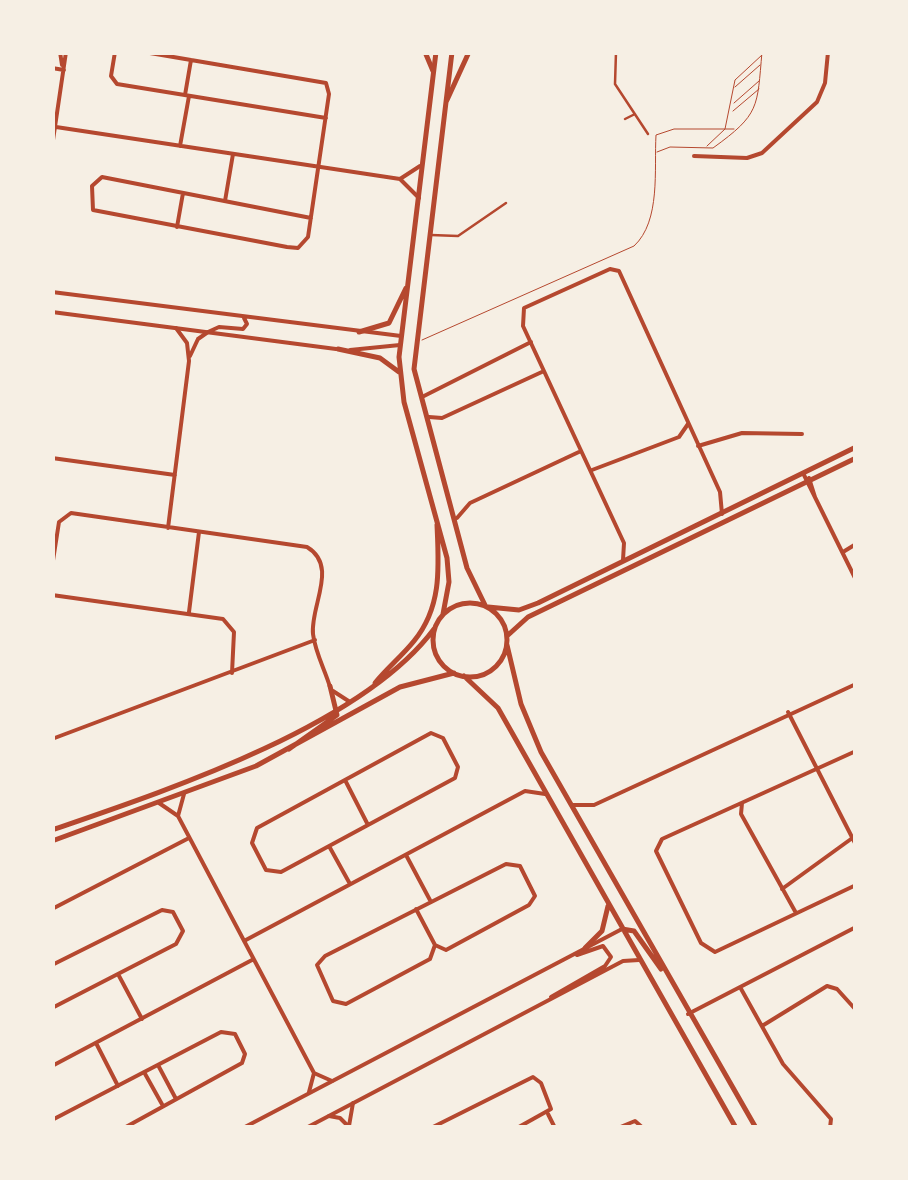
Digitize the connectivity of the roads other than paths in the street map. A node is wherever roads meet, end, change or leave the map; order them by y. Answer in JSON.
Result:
{"nodes":[{"id":1,"x":63,"y":52,"type":"edge"},
{"id":2,"x":115,"y":52,"type":"edge"},
{"id":3,"x":144,"y":52,"type":"edge"},
{"id":4,"x":425,"y":52,"type":"edge"},
{"id":5,"x":436,"y":52,"type":"edge"},
{"id":6,"x":452,"y":52,"type":"edge"},
{"id":7,"x":469,"y":52,"type":"edge"},
{"id":8,"x":616,"y":52,"type":"edge"},
{"id":9,"x":828,"y":52,"type":"edge"},
{"id":10,"x":762,"y":54,"type":"edge"},
{"id":11,"x":191,"y":60,"type":"junction"},
{"id":12,"x":761,"y":64,"type":"junction"},
{"id":13,"x":52,"y":68,"type":"edge"},
{"id":14,"x":64,"y":70,"type":"junction"},
{"id":15,"x":433,"y":71,"type":"junction"},
{"id":16,"x":760,"y":80,"type":"junction"},
{"id":17,"x":732,"y":89,"type":"junction"},
{"id":18,"x":759,"y":89,"type":"junction"},
{"id":19,"x":187,"y":95,"type":"junction"},
{"id":20,"x":446,"y":100,"type":"junction"},
{"id":21,"x":731,"y":105,"type":"junction"},
{"id":22,"x":636,"y":113,"type":"junction"},
{"id":23,"x":731,"y":113,"type":"junction"},
{"id":24,"x":326,"y":118,"type":"junction"},
{"id":25,"x":626,"y":119,"type":"dead end"},
{"id":26,"x":56,"y":127,"type":"junction"},
{"id":27,"x":725,"y":129,"type":"junction"},
{"id":28,"x":736,"y":129,"type":"junction"},
{"id":29,"x":648,"y":134,"type":"dead end"},
{"id":30,"x":180,"y":146,"type":"junction"},
{"id":31,"x":52,"y":147,"type":"edge"},
{"id":32,"x":704,"y":148,"type":"junction"},
{"id":33,"x":232,"y":154,"type":"junction"},
{"id":34,"x":655,"y":154,"type":"junction"},
{"id":35,"x":694,"y":156,"type":"dead end"},
{"id":36,"x":423,"y":161,"type":"junction"},
{"id":37,"x":319,"y":167,"type":"junction"},
{"id":38,"x":400,"y":179,"type":"junction"},
{"id":39,"x":183,"y":193,"type":"junction"},
{"id":40,"x":418,"y":198,"type":"junction"},
{"id":41,"x":226,"y":201,"type":"junction"},
{"id":42,"x":506,"y":203,"type":"dead end"},
{"id":43,"x":311,"y":218,"type":"junction"},
{"id":44,"x":177,"y":227,"type":"junction"},
{"id":45,"x":430,"y":235,"type":"junction"},
{"id":46,"x":408,"y":286,"type":"junction"},
{"id":47,"x":52,"y":292,"type":"edge"},
{"id":48,"x":52,"y":312,"type":"edge"},
{"id":49,"x":244,"y":318,"type":"junction"},
{"id":50,"x":176,"y":328,"type":"junction"},
{"id":51,"x":208,"y":332,"type":"junction"},
{"id":52,"x":359,"y":332,"type":"junction"},
{"id":53,"x":416,"y":334,"type":"junction"},
{"id":54,"x":401,"y":336,"type":"junction"},
{"id":55,"x":530,"y":342,"type":"junction"},
{"id":56,"x":415,"y":344,"type":"junction"},
{"id":57,"x":400,"y":345,"type":"junction"},
{"id":58,"x":338,"y":349,"type":"junction"},
{"id":59,"x":189,"y":361,"type":"junction"},
{"id":60,"x":544,"y":371,"type":"junction"},
{"id":61,"x":400,"y":374,"type":"junction"},
{"id":62,"x":420,"y":400,"type":"junction"},
{"id":63,"x":424,"y":415,"type":"junction"},
{"id":64,"x":688,"y":424,"type":"junction"},
{"id":65,"x":802,"y":434,"type":"dead end"},
{"id":66,"x":698,"y":446,"type":"junction"},
{"id":67,"x":856,"y":447,"type":"edge"},
{"id":68,"x":581,"y":451,"type":"junction"},
{"id":69,"x":52,"y":458,"type":"edge"},
{"id":70,"x":856,"y":458,"type":"edge"},
{"id":71,"x":590,"y":470,"type":"junction"},
{"id":72,"x":803,"y":471,"type":"junction"},
{"id":73,"x":174,"y":474,"type":"junction"},
{"id":74,"x":807,"y":480,"type":"junction"},
{"id":75,"x":437,"y":512,"type":"junction"},
{"id":76,"x":722,"y":514,"type":"junction"},
{"id":77,"x":456,"y":518,"type":"junction"},
{"id":78,"x":168,"y":528,"type":"junction"},
{"id":79,"x":198,"y":532,"type":"junction"},
{"id":80,"x":624,"y":542,"type":"junction"},
{"id":81,"x":856,"y":544,"type":"edge"},
{"id":82,"x":842,"y":553,"type":"junction"},
{"id":83,"x":642,"y":554,"type":"junction"},
{"id":84,"x":622,"y":563,"type":"junction"},
{"id":85,"x":52,"y":567,"type":"edge"},
{"id":86,"x":856,"y":580,"type":"edge"},
{"id":87,"x":52,"y":595,"type":"edge"},
{"id":88,"x":487,"y":606,"type":"junction"},
{"id":89,"x":189,"y":614,"type":"junction"},
{"id":90,"x":443,"y":614,"type":"junction"},
{"id":91,"x":434,"y":629,"type":"junction"},
{"id":92,"x":507,"y":636,"type":"junction"},
{"id":93,"x":315,"y":640,"type":"junction"},
{"id":94,"x":507,"y":645,"type":"junction"},
{"id":95,"x":232,"y":673,"type":"junction"},
{"id":96,"x":454,"y":673,"type":"junction"},
{"id":97,"x":464,"y":676,"type":"junction"},
{"id":98,"x":856,"y":684,"type":"edge"},
{"id":99,"x":330,"y":686,"type":"junction"},
{"id":100,"x":371,"y":690,"type":"junction"},
{"id":101,"x":350,"y":702,"type":"junction"},
{"id":102,"x":339,"y":708,"type":"junction"},
{"id":103,"x":330,"y":712,"type":"junction"},
{"id":104,"x":788,"y":712,"type":"junction"},
{"id":105,"x":52,"y":739,"type":"edge"},
{"id":106,"x":288,"y":751,"type":"junction"},
{"id":107,"x":856,"y":752,"type":"edge"},
{"id":108,"x":817,"y":769,"type":"junction"},
{"id":109,"x":533,"y":773,"type":"junction"},
{"id":110,"x":344,"y":780,"type":"junction"},
{"id":111,"x":524,"y":791,"type":"junction"},
{"id":112,"x":184,"y":794,"type":"junction"},
{"id":113,"x":545,"y":794,"type":"junction"},
{"id":114,"x":158,"y":802,"type":"junction"},
{"id":115,"x":569,"y":803,"type":"junction"},
{"id":116,"x":742,"y":803,"type":"junction"},
{"id":117,"x":178,"y":816,"type":"junction"},
{"id":118,"x":368,"y":825,"type":"junction"},
{"id":119,"x":52,"y":830,"type":"edge"},
{"id":120,"x":190,"y":838,"type":"junction"},
{"id":121,"x":852,"y":838,"type":"junction"},
{"id":122,"x":52,"y":841,"type":"edge"},
{"id":123,"x":329,"y":846,"type":"junction"},
{"id":124,"x":856,"y":846,"type":"edge"},
{"id":125,"x":406,"y":855,"type":"junction"},
{"id":126,"x":350,"y":884,"type":"junction"},
{"id":127,"x":856,"y":885,"type":"edge"},
{"id":128,"x":782,"y":890,"type":"junction"},
{"id":129,"x":431,"y":902,"type":"junction"},
{"id":130,"x":608,"y":903,"type":"junction"},
{"id":131,"x":416,"y":909,"type":"junction"},
{"id":132,"x":52,"y":910,"type":"edge"},
{"id":133,"x":796,"y":914,"type":"junction"},
{"id":134,"x":856,"y":927,"type":"edge"},
{"id":135,"x":622,"y":928,"type":"junction"},
{"id":136,"x":244,"y":942,"type":"junction"},
{"id":137,"x":435,"y":945,"type":"junction"},
{"id":138,"x":585,"y":948,"type":"junction"},
{"id":139,"x":254,"y":960,"type":"junction"},
{"id":140,"x":641,"y":961,"type":"junction"},
{"id":141,"x":559,"y":962,"type":"junction"},
{"id":142,"x":53,"y":964,"type":"edge"},
{"id":143,"x":664,"y":970,"type":"junction"},
{"id":144,"x":118,"y":974,"type":"junction"},
{"id":145,"x":740,"y":987,"type":"junction"},
{"id":146,"x":548,"y":1000,"type":"junction"},
{"id":147,"x":52,"y":1008,"type":"edge"},
{"id":148,"x":856,"y":1010,"type":"edge"},
{"id":149,"x":688,"y":1014,"type":"junction"},
{"id":150,"x":142,"y":1018,"type":"junction"},
{"id":151,"x":761,"y":1026,"type":"junction"},
{"id":152,"x":96,"y":1043,"type":"junction"},
{"id":153,"x":158,"y":1065,"type":"junction"},
{"id":154,"x":52,"y":1066,"type":"edge"},
{"id":155,"x":144,"y":1072,"type":"junction"},
{"id":156,"x":314,"y":1073,"type":"junction"},
{"id":157,"x":332,"y":1080,"type":"junction"},
{"id":158,"x":118,"y":1086,"type":"junction"},
{"id":159,"x":309,"y":1092,"type":"junction"},
{"id":160,"x":176,"y":1099,"type":"junction"},
{"id":161,"x":353,"y":1103,"type":"junction"},
{"id":162,"x":163,"y":1106,"type":"junction"},
{"id":163,"x":547,"y":1112,"type":"junction"},
{"id":164,"x":327,"y":1116,"type":"junction"},
{"id":165,"x":52,"y":1120,"type":"edge"},
{"id":166,"x":349,"y":1127,"type":"edge"},
{"id":167,"x":643,"y":1127,"type":"edge"},
{"id":168,"x":124,"y":1128,"type":"edge"},
{"id":169,"x":243,"y":1128,"type":"edge"},
{"id":170,"x":306,"y":1128,"type":"edge"},
{"id":171,"x":431,"y":1128,"type":"edge"},
{"id":172,"x":517,"y":1128,"type":"edge"},
{"id":173,"x":555,"y":1128,"type":"edge"},
{"id":174,"x":618,"y":1128,"type":"edge"},
{"id":175,"x":736,"y":1128,"type":"edge"},
{"id":176,"x":756,"y":1128,"type":"edge"},
{"id":177,"x":830,"y":1128,"type":"edge"}],
"edges":[{"from":1,"to":14,"type":"street"},
{"from":2,"to":19,"type":"street"},
{"from":3,"to":11,"type":"street"},
{"from":4,"to":15,"type":"main road"},
{"from":5,"to":15,"type":"main road"},
{"from":6,"to":20,"type":"main road"},
{"from":7,"to":20,"type":"main road"},
{"from":8,"to":22,"type":"street"},
{"from":9,"to":35,"type":"street"},
{"from":10,"to":12,"type":"lane"},
{"from":10,"to":17,"type":"lane"},
{"from":11,"to":19,"type":"street"},
{"from":11,"to":24,"type":"street"},
{"from":12,"to":16,"type":"lane"},
{"from":12,"to":17,"type":"lane"},
{"from":13,"to":14,"type":"street"},
{"from":14,"to":26,"type":"street"},
{"from":15,"to":36,"type":"main road"},
{"from":16,"to":18,"type":"lane"},
{"from":16,"to":21,"type":"lane"},
{"from":17,"to":21,"type":"lane"},
{"from":18,"to":23,"type":"lane"},
{"from":18,"to":28,"type":"lane"},
{"from":19,"to":24,"type":"street"},
{"from":19,"to":30,"type":"street"},
{"from":20,"to":45,"type":"main road"},
{"from":21,"to":23,"type":"lane"},
{"from":22,"to":25,"type":"street"},
{"from":22,"to":29,"type":"street"},
{"from":23,"to":27,"type":"lane"},
{"from":24,"to":37,"type":"street"},
{"from":26,"to":30,"type":"street"},
{"from":26,"to":31,"type":"street"},
{"from":27,"to":28,"type":"lane"},
{"from":27,"to":32,"type":"lane"},
{"from":27,"to":34,"type":"lane"},
{"from":28,"to":32,"type":"lane"},
{"from":30,"to":33,"type":"street"},
{"from":32,"to":34,"type":"lane"},
{"from":33,"to":37,"type":"street"},
{"from":33,"to":41,"type":"street"},
{"from":34,"to":56,"type":"lane"},
{"from":36,"to":38,"type":"street"},
{"from":36,"to":40,"type":"main road"},
{"from":37,"to":38,"type":"street"},
{"from":37,"to":43,"type":"street"},
{"from":38,"to":40,"type":"street"},
{"from":39,"to":41,"type":"street"},
{"from":39,"to":44,"type":"street"},
{"from":39,"to":44,"type":"street"},
{"from":40,"to":46,"type":"main road"},
{"from":41,"to":43,"type":"street"},
{"from":42,"to":45,"type":"street"},
{"from":43,"to":44,"type":"street"},
{"from":45,"to":53,"type":"main road"},
{"from":46,"to":52,"type":"main road"},
{"from":46,"to":54,"type":"main road"},
{"from":47,"to":49,"type":"street"},
{"from":48,"to":50,"type":"street"},
{"from":49,"to":51,"type":"street"},
{"from":49,"to":52,"type":"street"},
{"from":50,"to":51,"type":"street"},
{"from":50,"to":59,"type":"street"},
{"from":51,"to":58,"type":"street"},
{"from":51,"to":59,"type":"street"},
{"from":52,"to":54,"type":"street"},
{"from":53,"to":54,"type":"main road"},
{"from":53,"to":56,"type":"main road"},
{"from":54,"to":57,"type":"main road"},
{"from":55,"to":60,"type":"street"},
{"from":55,"to":62,"type":"street"},
{"from":55,"to":64,"type":"street"},
{"from":56,"to":57,"type":"main road"},
{"from":56,"to":62,"type":"main road"},
{"from":57,"to":58,"type":"street"},
{"from":57,"to":61,"type":"main road"},
{"from":58,"to":61,"type":"main road"},
{"from":59,"to":73,"type":"street"},
{"from":60,"to":63,"type":"street"},
{"from":60,"to":68,"type":"street"},
{"from":61,"to":75,"type":"main road"},
{"from":62,"to":63,"type":"main road"},
{"from":63,"to":77,"type":"main road"},
{"from":64,"to":66,"type":"street"},
{"from":64,"to":71,"type":"street"},
{"from":65,"to":66,"type":"street"},
{"from":66,"to":76,"type":"street"},
{"from":67,"to":72,"type":"main road"},
{"from":68,"to":71,"type":"street"},
{"from":68,"to":77,"type":"street"},
{"from":69,"to":73,"type":"street"},
{"from":70,"to":74,"type":"main road"},
{"from":71,"to":80,"type":"street"},
{"from":72,"to":74,"type":"street"},
{"from":72,"to":76,"type":"main road"},
{"from":73,"to":78,"type":"street"},
{"from":74,"to":82,"type":"street"},
{"from":74,"to":92,"type":"main road"},
{"from":75,"to":90,"type":"main road"},
{"from":75,"to":100,"type":"main road"},
{"from":76,"to":83,"type":"main road"},
{"from":77,"to":88,"type":"main road"},
{"from":78,"to":79,"type":"street"},
{"from":78,"to":85,"type":"street"},
{"from":79,"to":89,"type":"street"},
{"from":79,"to":93,"type":"street"},
{"from":80,"to":83,"type":"street"},
{"from":80,"to":84,"type":"street"},
{"from":81,"to":82,"type":"street"},
{"from":82,"to":86,"type":"street"},
{"from":83,"to":84,"type":"main road"},
{"from":84,"to":88,"type":"main road"},
{"from":87,"to":89,"type":"street"},
{"from":88,"to":90,"type":"main road"},
{"from":88,"to":92,"type":"main road"},
{"from":89,"to":95,"type":"street"},
{"from":90,"to":91,"type":"main road"},
{"from":91,"to":96,"type":"main road"},
{"from":91,"to":100,"type":"main road"},
{"from":92,"to":94,"type":"main road"},
{"from":93,"to":95,"type":"street"},
{"from":93,"to":99,"type":"street"},
{"from":94,"to":97,"type":"main road"},
{"from":94,"to":115,"type":"main road"},
{"from":95,"to":105,"type":"street"},
{"from":96,"to":97,"type":"main road"},
{"from":96,"to":106,"type":"main road"},
{"from":97,"to":109,"type":"main road"},
{"from":98,"to":104,"type":"street"},
{"from":99,"to":101,"type":"street"},
{"from":99,"to":102,"type":"main road"},
{"from":99,"to":103,"type":"street"},
{"from":100,"to":101,"type":"main road"},
{"from":101,"to":102,"type":"main road"},
{"from":102,"to":103,"type":"main road"},
{"from":102,"to":106,"type":"main road"},
{"from":103,"to":119,"type":"main road"},
{"from":104,"to":108,"type":"street"},
{"from":104,"to":115,"type":"street"},
{"from":106,"to":112,"type":"main road"},
{"from":107,"to":108,"type":"street"},
{"from":108,"to":116,"type":"street"},
{"from":108,"to":121,"type":"street"},
{"from":109,"to":111,"type":"street"},
{"from":109,"to":113,"type":"main road"},
{"from":110,"to":118,"type":"street"},
{"from":110,"to":118,"type":"street"},
{"from":110,"to":123,"type":"street"},
{"from":111,"to":113,"type":"street"},
{"from":111,"to":125,"type":"street"},
{"from":112,"to":114,"type":"main road"},
{"from":112,"to":117,"type":"street"},
{"from":113,"to":130,"type":"main road"},
{"from":114,"to":117,"type":"street"},
{"from":114,"to":122,"type":"main road"},
{"from":115,"to":143,"type":"main road"},
{"from":116,"to":128,"type":"street"},
{"from":116,"to":133,"type":"street"},
{"from":117,"to":120,"type":"street"},
{"from":118,"to":123,"type":"street"},
{"from":120,"to":132,"type":"street"},
{"from":120,"to":136,"type":"street"},
{"from":121,"to":124,"type":"street"},
{"from":121,"to":128,"type":"street"},
{"from":123,"to":126,"type":"street"},
{"from":125,"to":126,"type":"street"},
{"from":125,"to":129,"type":"street"},
{"from":126,"to":136,"type":"street"},
{"from":127,"to":133,"type":"street"},
{"from":128,"to":133,"type":"street"},
{"from":129,"to":131,"type":"street"},
{"from":129,"to":137,"type":"street"},
{"from":130,"to":135,"type":"main road"},
{"from":130,"to":138,"type":"main road"},
{"from":131,"to":137,"type":"street"},
{"from":131,"to":137,"type":"street"},
{"from":134,"to":145,"type":"street"},
{"from":135,"to":138,"type":"street"},
{"from":135,"to":140,"type":"main road"},
{"from":135,"to":143,"type":"main road"},
{"from":136,"to":139,"type":"street"},
{"from":138,"to":141,"type":"street"},
{"from":139,"to":150,"type":"street"},
{"from":139,"to":156,"type":"street"},
{"from":140,"to":146,"type":"street"},
{"from":140,"to":175,"type":"main road"},
{"from":141,"to":146,"type":"street"},
{"from":141,"to":157,"type":"street"},
{"from":142,"to":144,"type":"street"},
{"from":143,"to":149,"type":"main road"},
{"from":144,"to":147,"type":"street"},
{"from":144,"to":150,"type":"street"},
{"from":145,"to":149,"type":"street"},
{"from":145,"to":151,"type":"street"},
{"from":146,"to":161,"type":"street"},
{"from":148,"to":151,"type":"street"},
{"from":149,"to":176,"type":"main road"},
{"from":150,"to":152,"type":"street"},
{"from":151,"to":177,"type":"street"},
{"from":152,"to":154,"type":"street"},
{"from":152,"to":158,"type":"street"},
{"from":153,"to":155,"type":"street"},
{"from":153,"to":160,"type":"street"},
{"from":153,"to":160,"type":"street"},
{"from":155,"to":158,"type":"street"},
{"from":155,"to":162,"type":"street"},
{"from":156,"to":157,"type":"street"},
{"from":156,"to":159,"type":"street"},
{"from":157,"to":159,"type":"street"},
{"from":158,"to":165,"type":"street"},
{"from":159,"to":169,"type":"street"},
{"from":160,"to":162,"type":"street"},
{"from":161,"to":164,"type":"street"},
{"from":161,"to":166,"type":"street"},
{"from":162,"to":168,"type":"street"},
{"from":163,"to":171,"type":"street"},
{"from":163,"to":172,"type":"street"},
{"from":163,"to":173,"type":"street"},
{"from":164,"to":166,"type":"street"},
{"from":164,"to":170,"type":"street"},
{"from":167,"to":174,"type":"street"}]}
